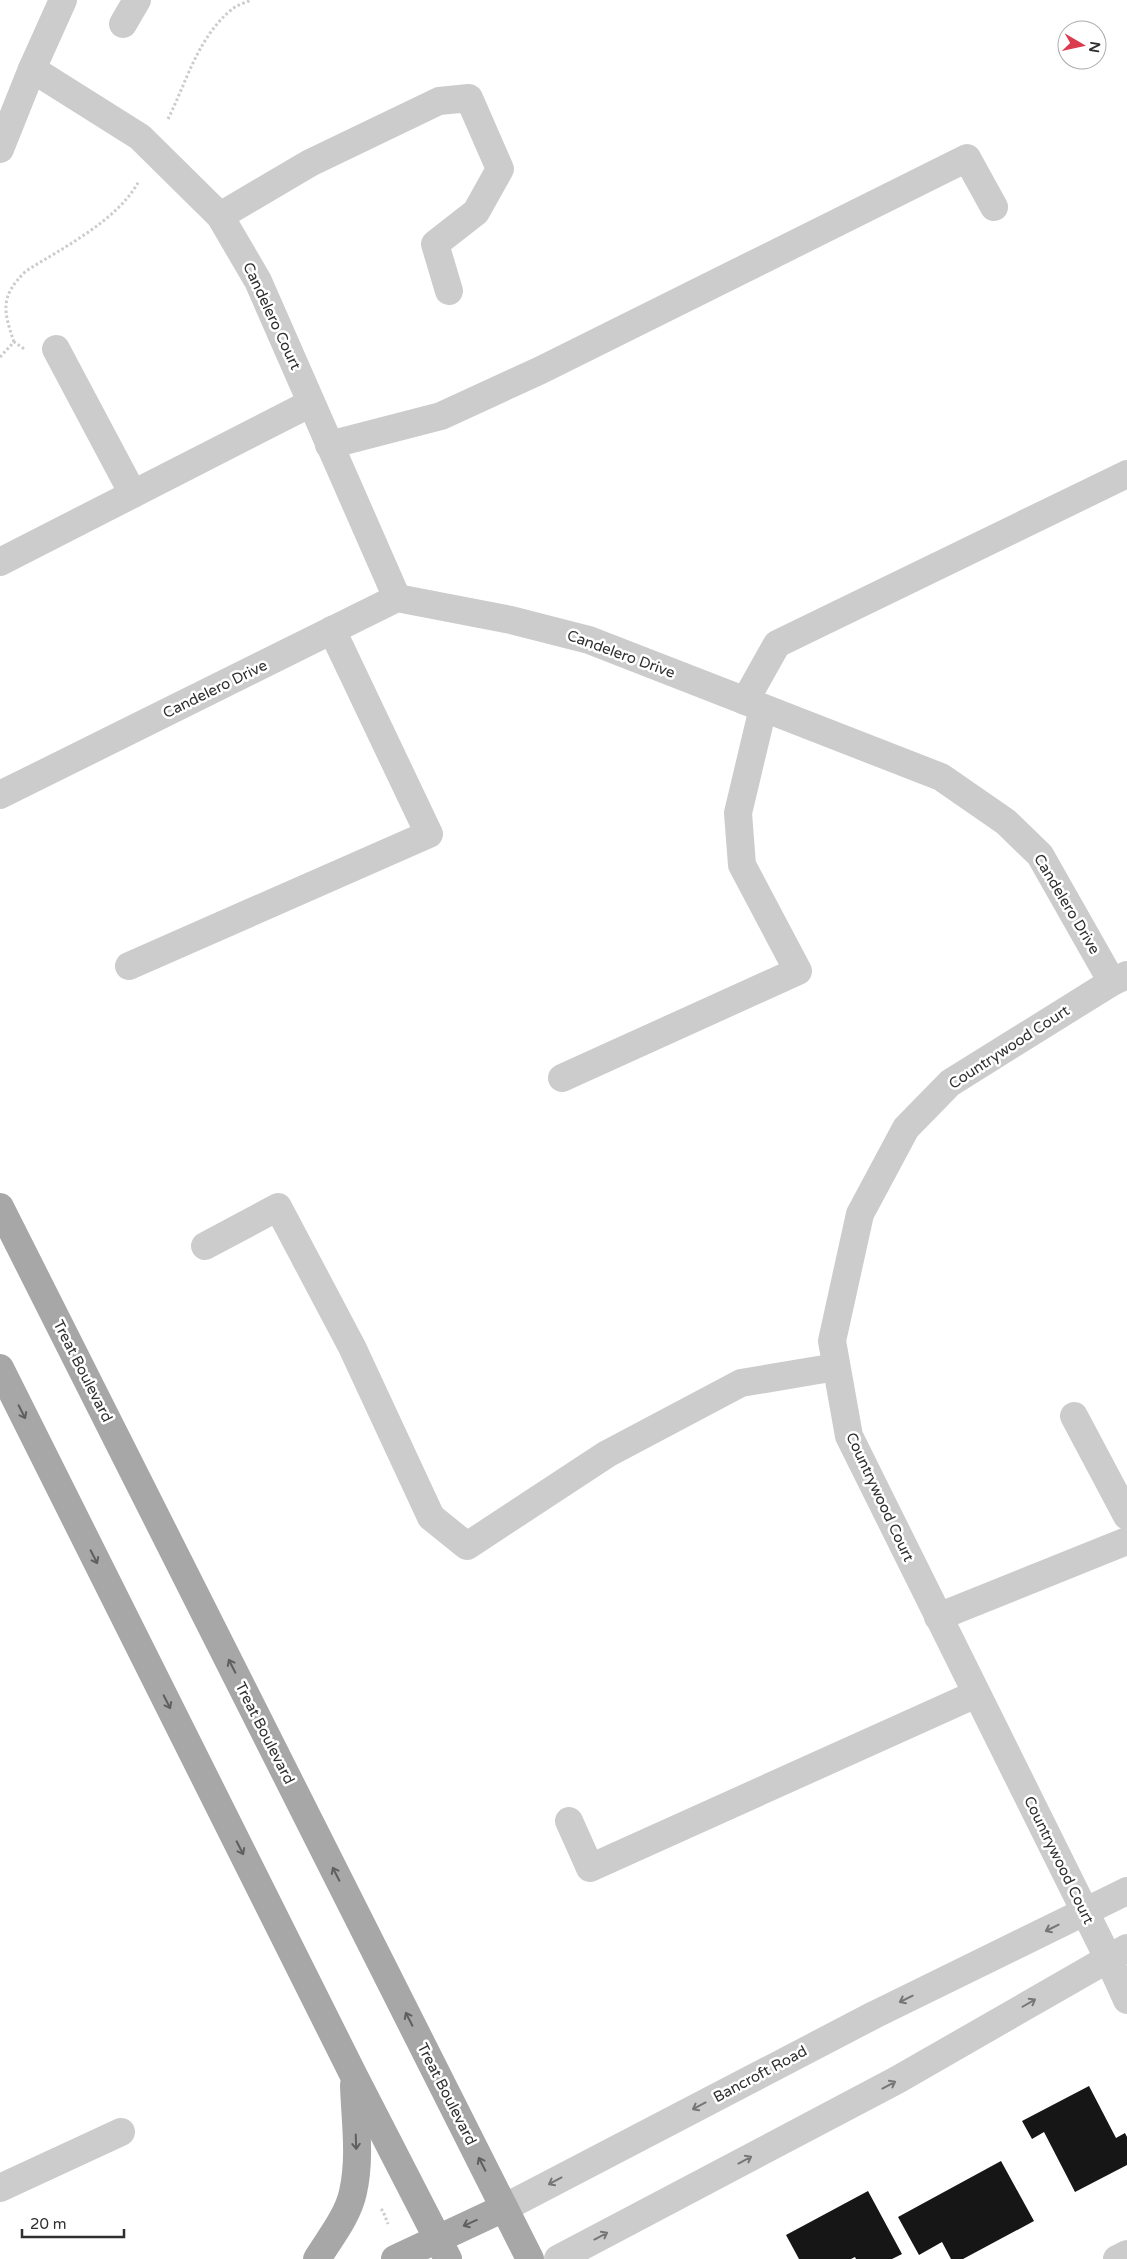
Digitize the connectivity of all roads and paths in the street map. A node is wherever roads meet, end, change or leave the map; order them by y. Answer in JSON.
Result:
{"nodes":[{"id":1,"x":63,"y":0,"type":"edge"},
{"id":2,"x":137,"y":0,"type":"edge"},
{"id":3,"x":252,"y":0,"type":"edge"},
{"id":4,"x":123,"y":24,"type":"dead end"},
{"id":5,"x":32,"y":69,"type":"junction"},
{"id":6,"x":0,"y":149,"type":"edge"},
{"id":7,"x":153,"y":150,"type":"junction"},
{"id":8,"x":994,"y":207,"type":"dead end"},
{"id":9,"x":220,"y":216,"type":"junction"},
{"id":10,"x":449,"y":291,"type":"dead end"},
{"id":11,"x":14,"y":342,"type":"dead end"},
{"id":12,"x":56,"y":350,"type":"dead end"},
{"id":13,"x":311,"y":403,"type":"junction"},
{"id":14,"x":330,"y":445,"type":"junction"},
{"id":15,"x":1127,"y":474,"type":"edge"},
{"id":16,"x":133,"y":494,"type":"junction"},
{"id":17,"x":0,"y":562,"type":"edge"},
{"id":18,"x":397,"y":598,"type":"junction"},
{"id":19,"x":332,"y":630,"type":"junction"},
{"id":20,"x":754,"y":704,"type":"junction"},
{"id":21,"x":0,"y":795,"type":"edge"},
{"id":22,"x":129,"y":966,"type":"dead end"},
{"id":23,"x":1120,"y":979,"type":"edge"},
{"id":24,"x":562,"y":1078,"type":"dead end"},
{"id":25,"x":0,"y":1207,"type":"edge"},
{"id":26,"x":205,"y":1246,"type":"dead end"},
{"id":27,"x":836,"y":1367,"type":"junction"},
{"id":28,"x":0,"y":1368,"type":"edge"},
{"id":29,"x":1074,"y":1416,"type":"dead end"},
{"id":30,"x":1127,"y":1516,"type":"edge"},
{"id":31,"x":1127,"y":1541,"type":"edge"},
{"id":32,"x":938,"y":1616,"type":"junction"},
{"id":33,"x":976,"y":1694,"type":"junction"},
{"id":34,"x":569,"y":1821,"type":"dead end"},
{"id":35,"x":1127,"y":1891,"type":"edge"},
{"id":36,"x":1085,"y":1912,"type":"junction"},
{"id":37,"x":1117,"y":1953,"type":"edge"},
{"id":38,"x":1127,"y":2000,"type":"edge"},
{"id":39,"x":354,"y":2076,"type":"junction"},
{"id":40,"x":121,"y":2132,"type":"dead end"},
{"id":41,"x":0,"y":2188,"type":"edge"},
{"id":42,"x":504,"y":2208,"type":"junction"},
{"id":43,"x":442,"y":2249,"type":"edge"},
{"id":44,"x":1127,"y":2254,"type":"edge"},
{"id":45,"x":317,"y":2259,"type":"edge"},
{"id":46,"x":395,"y":2259,"type":"edge"},
{"id":47,"x":530,"y":2259,"type":"edge"},
{"id":48,"x":558,"y":2259,"type":"edge"},
{"id":49,"x":1118,"y":2259,"type":"edge"}],
"edges":[{"from":1,"to":5,"type":"street"},
{"from":2,"to":4,"type":"street"},
{"from":3,"to":7,"type":"path"},
{"from":5,"to":6,"type":"street"},
{"from":5,"to":7,"type":"street","name":"Candelero Court"},
{"from":7,"to":9,"type":"street","name":"Candelero Court"},
{"from":7,"to":11,"type":"path"},
{"from":8,"to":14,"type":"street"},
{"from":9,"to":10,"type":"street"},
{"from":9,"to":13,"type":"street","name":"Candelero Court"},
{"from":12,"to":16,"type":"street"},
{"from":13,"to":14,"type":"street","name":"Candelero Court"},
{"from":13,"to":16,"type":"street"},
{"from":14,"to":18,"type":"street","name":"Candelero Court"},
{"from":15,"to":20,"type":"street"},
{"from":16,"to":17,"type":"street"},
{"from":18,"to":19,"type":"street","name":"Candelero Drive"},
{"from":18,"to":20,"type":"street","name":"Candelero Drive"},
{"from":19,"to":21,"type":"street","name":"Candelero Drive"},
{"from":19,"to":22,"type":"street"},
{"from":20,"to":23,"type":"street","name":"Candelero Drive"},
{"from":20,"to":24,"type":"street"},
{"from":23,"to":27,"type":"street","name":"Countrywood Court"},
{"from":42,"to":25,"type":"main road","name":"Treat Boulevard","one_way":true},
{"from":26,"to":27,"type":"street"},
{"from":27,"to":32,"type":"street","name":"Countrywood Court"},
{"from":28,"to":39,"type":"main road","one_way":true},
{"from":29,"to":30,"type":"street"},
{"from":31,"to":32,"type":"street"},
{"from":32,"to":33,"type":"street","name":"Countrywood Court"},
{"from":33,"to":34,"type":"street"},
{"from":33,"to":36,"type":"street","name":"Countrywood Court"},
{"from":35,"to":36,"type":"street","name":"Bancroft Road"},
{"from":36,"to":37,"type":"street","name":"Countrywood Court"},
{"from":36,"to":42,"type":"street","name":"Bancroft Road","one_way":true},
{"from":37,"to":38,"type":"street","name":"Countrywood Court"},
{"from":48,"to":37,"type":"street","one_way":true},
{"from":39,"to":43,"type":"main road"},
{"from":39,"to":45,"type":"main road","one_way":true},
{"from":40,"to":41,"type":"street"},
{"from":42,"to":43,"type":"main road","name":"Bancroft Road","one_way":true},
{"from":42,"to":47,"type":"main road","name":"Treat Boulevard"},
{"from":43,"to":46,"type":"main road","name":"Bancroft Road"},
{"from":44,"to":49,"type":"street"}]}
